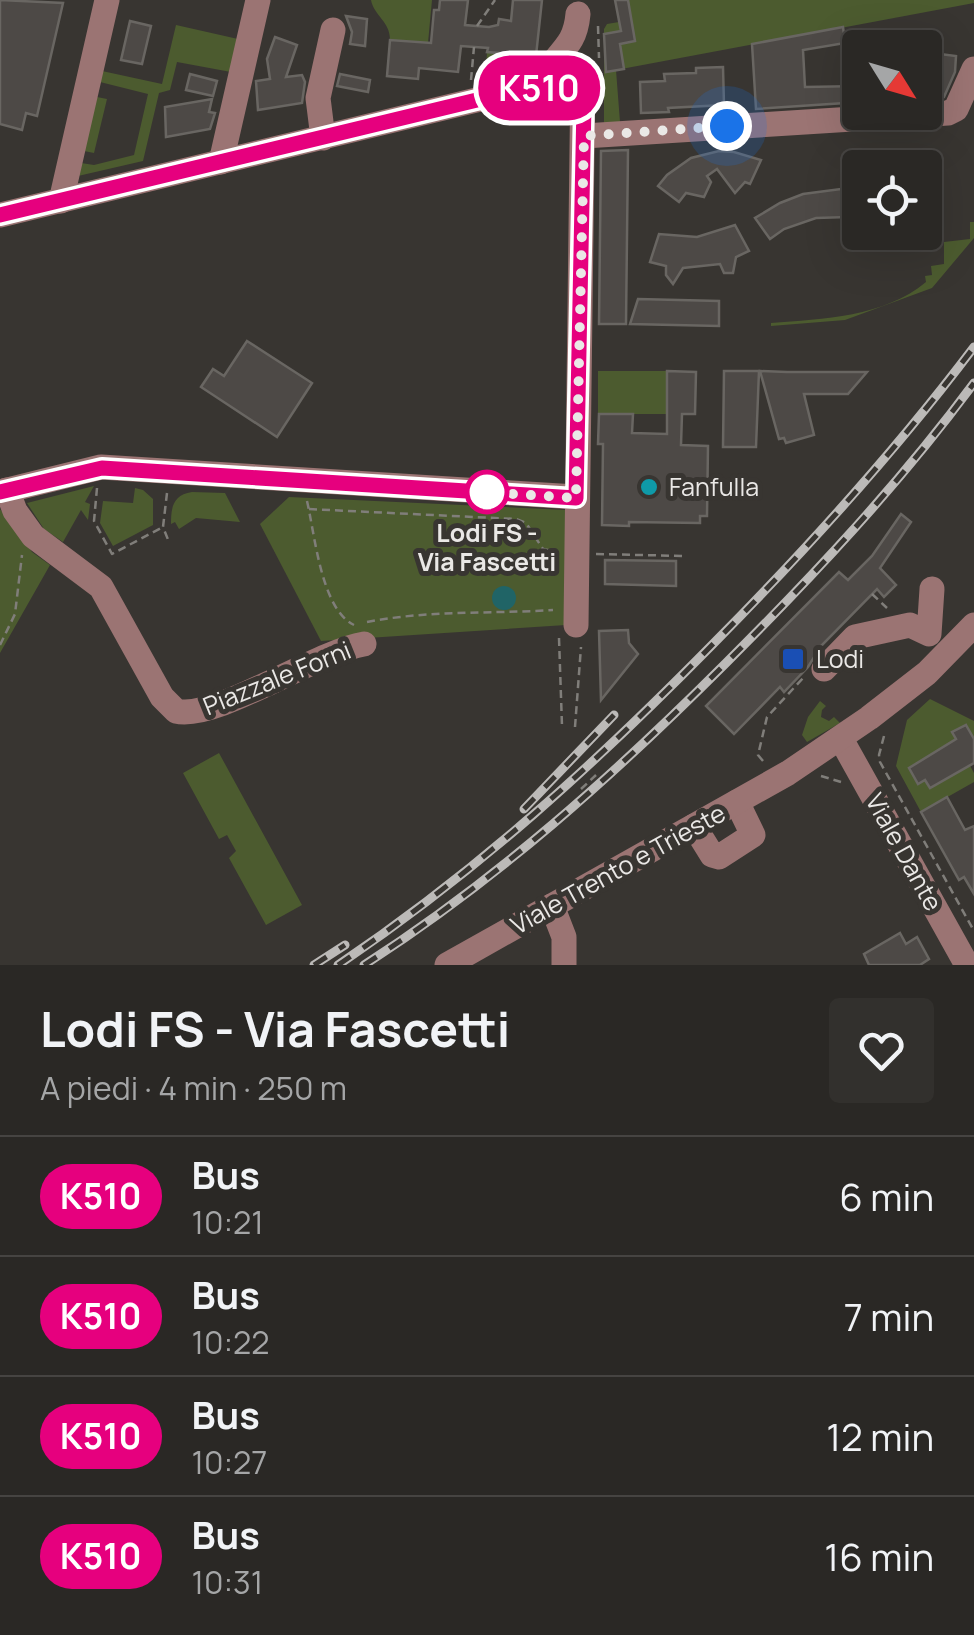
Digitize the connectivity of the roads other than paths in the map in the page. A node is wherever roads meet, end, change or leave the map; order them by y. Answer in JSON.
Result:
{"nodes":[{"id":1,"x":108,"y":0,"type":"edge"},
{"id":2,"x":258,"y":0,"type":"edge"},
{"id":3,"x":578,"y":7,"type":"edge"},
{"id":4,"x":333,"y":30,"type":"dead end"},
{"id":5,"x":974,"y":68,"type":"edge"},
{"id":6,"x":570,"y":77,"type":"junction"},
{"id":7,"x":584,"y":136,"type":"junction"},
{"id":8,"x":323,"y":138,"type":"junction"},
{"id":9,"x":221,"y":162,"type":"junction"},
{"id":10,"x":61,"y":201,"type":"junction"},
{"id":11,"x":0,"y":215,"type":"edge"},
{"id":12,"x":3,"y":491,"type":"edge"},
{"id":13,"x":576,"y":498,"type":"junction"},
{"id":14,"x":932,"y":588,"type":"dead end"},
{"id":15,"x":576,"y":617,"type":"road end"},
{"id":16,"x":974,"y":625,"type":"edge"},
{"id":17,"x":364,"y":644,"type":"dead end"},
{"id":18,"x":816,"y":671,"type":"road end"},
{"id":19,"x":926,"y":673,"type":"junction"},
{"id":20,"x":843,"y":743,"type":"junction"},
{"id":21,"x":737,"y":802,"type":"junction"},
{"id":22,"x":694,"y":826,"type":"junction"},
{"id":23,"x":552,"y":906,"type":"junction"},
{"id":24,"x":447,"y":965,"type":"edge"},
{"id":25,"x":564,"y":965,"type":"edge"},
{"id":26,"x":968,"y":965,"type":"edge"}],
"edges":[{"from":1,"to":10,"type":"street"},
{"from":2,"to":9,"type":"street"},
{"from":3,"to":6,"type":"street"},
{"from":4,"to":8,"type":"street"},
{"from":5,"to":7,"type":"street"},
{"from":6,"to":7,"type":"street"},
{"from":6,"to":8,"type":"street"},
{"from":7,"to":13,"type":"street"},
{"from":8,"to":9,"type":"street"},
{"from":9,"to":10,"type":"street"},
{"from":10,"to":11,"type":"street"},
{"from":12,"to":13,"type":"street"},
{"from":12,"to":17,"type":"street","name":"Piazzale Forni"},
{"from":13,"to":15,"type":"street"},
{"from":14,"to":18,"type":"street"},
{"from":16,"to":19,"type":"street"},
{"from":19,"to":20,"type":"street"},
{"from":19,"to":20,"type":"street"},
{"from":20,"to":21,"type":"street","name":"Viale Trento e Trieste"},
{"from":20,"to":26,"type":"street","name":"Viale Dante"},
{"from":21,"to":22,"type":"street","name":"Viale Trento e Trieste"},
{"from":21,"to":22,"type":"street"},
{"from":22,"to":23,"type":"street","name":"Viale Trento e Trieste"},
{"from":23,"to":24,"type":"street","name":"Viale Trento e Trieste"},
{"from":23,"to":25,"type":"street"}]}
